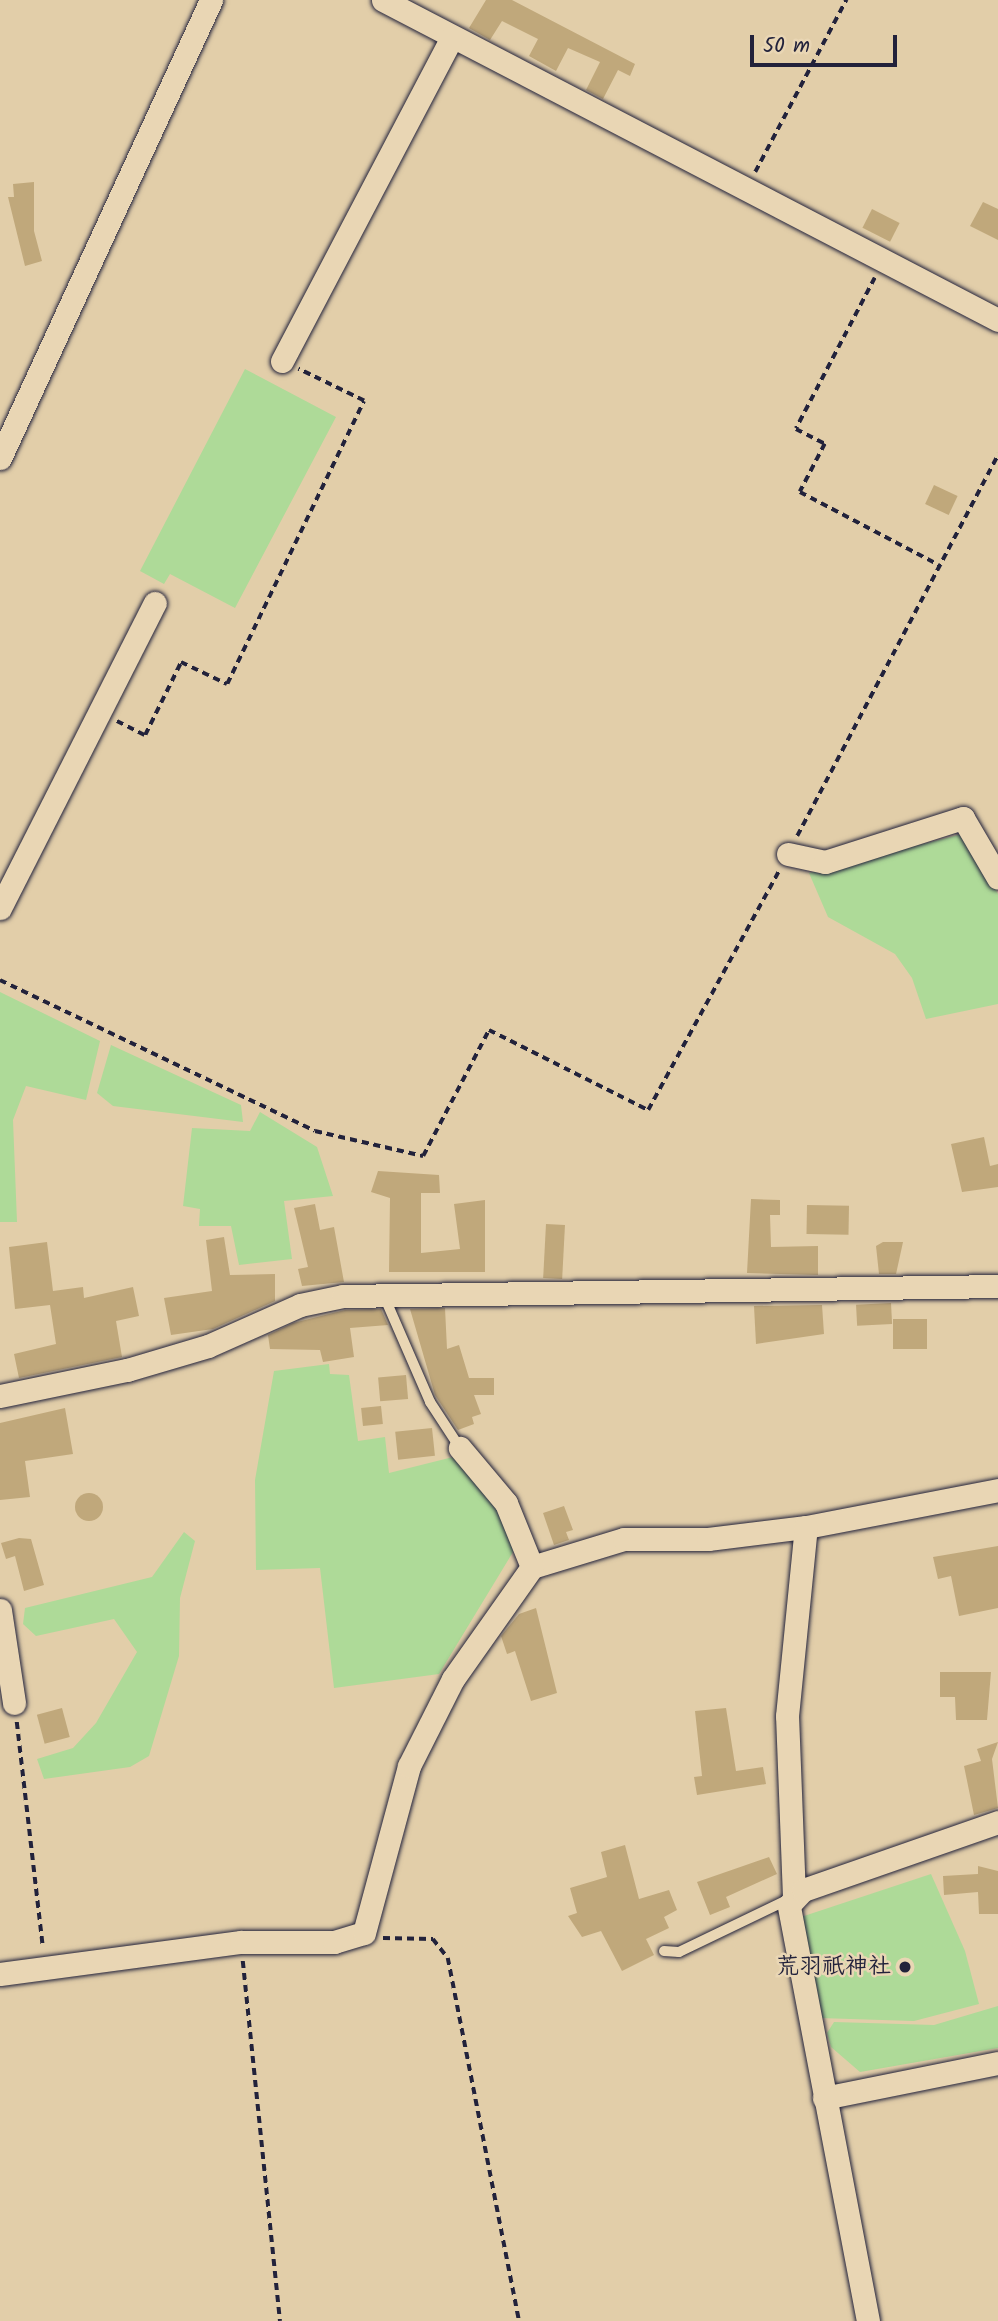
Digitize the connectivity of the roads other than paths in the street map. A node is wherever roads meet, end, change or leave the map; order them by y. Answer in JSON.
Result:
{"nodes":[{"id":1,"x":211,"y":0,"type":"edge"},
{"id":2,"x":383,"y":0,"type":"edge"},
{"id":3,"x":452,"y":37,"type":"junction"},
{"id":4,"x":998,"y":320,"type":"edge"},
{"id":5,"x":282,"y":361,"type":"road end"},
{"id":6,"x":0,"y":458,"type":"edge"},
{"id":7,"x":155,"y":603,"type":"dead end"},
{"id":8,"x":788,"y":854,"type":"road end"},
{"id":9,"x":998,"y":878,"type":"edge"},
{"id":10,"x":0,"y":908,"type":"edge"},
{"id":11,"x":998,"y":1286,"type":"edge"},
{"id":12,"x":383,"y":1294,"type":"junction"},
{"id":13,"x":0,"y":1396,"type":"edge"},
{"id":14,"x":460,"y":1448,"type":"joint"},
{"id":15,"x":998,"y":1490,"type":"edge"},
{"id":16,"x":806,"y":1527,"type":"junction"},
{"id":17,"x":532,"y":1567,"type":"junction"},
{"id":18,"x":0,"y":1610,"type":"edge"},
{"id":19,"x":14,"y":1703,"type":"road end"},
{"id":20,"x":998,"y":1822,"type":"edge"},
{"id":21,"x":794,"y":1897,"type":"junction"},
{"id":22,"x":664,"y":1951,"type":"dead end"},
{"id":23,"x":0,"y":1974,"type":"edge"},
{"id":24,"x":998,"y":2063,"type":"edge"},
{"id":25,"x":824,"y":2098,"type":"junction"},
{"id":26,"x":868,"y":2321,"type":"edge"}],
"edges":[{"from":1,"to":6,"type":"street"},
{"from":2,"to":3,"type":"street"},
{"from":3,"to":4,"type":"street"},
{"from":3,"to":5,"type":"street"},
{"from":7,"to":10,"type":"street"},
{"from":8,"to":9,"type":"street"},
{"from":11,"to":12,"type":"street"},
{"from":12,"to":13,"type":"street"},
{"from":12,"to":14,"type":"lane"},
{"from":14,"to":17,"type":"street"},
{"from":15,"to":16,"type":"street"},
{"from":16,"to":17,"type":"street"},
{"from":16,"to":21,"type":"street"},
{"from":17,"to":23,"type":"street"},
{"from":18,"to":19,"type":"street"},
{"from":20,"to":21,"type":"street"},
{"from":21,"to":22,"type":"lane"},
{"from":21,"to":25,"type":"street"},
{"from":24,"to":25,"type":"street"},
{"from":25,"to":26,"type":"street"}]}
